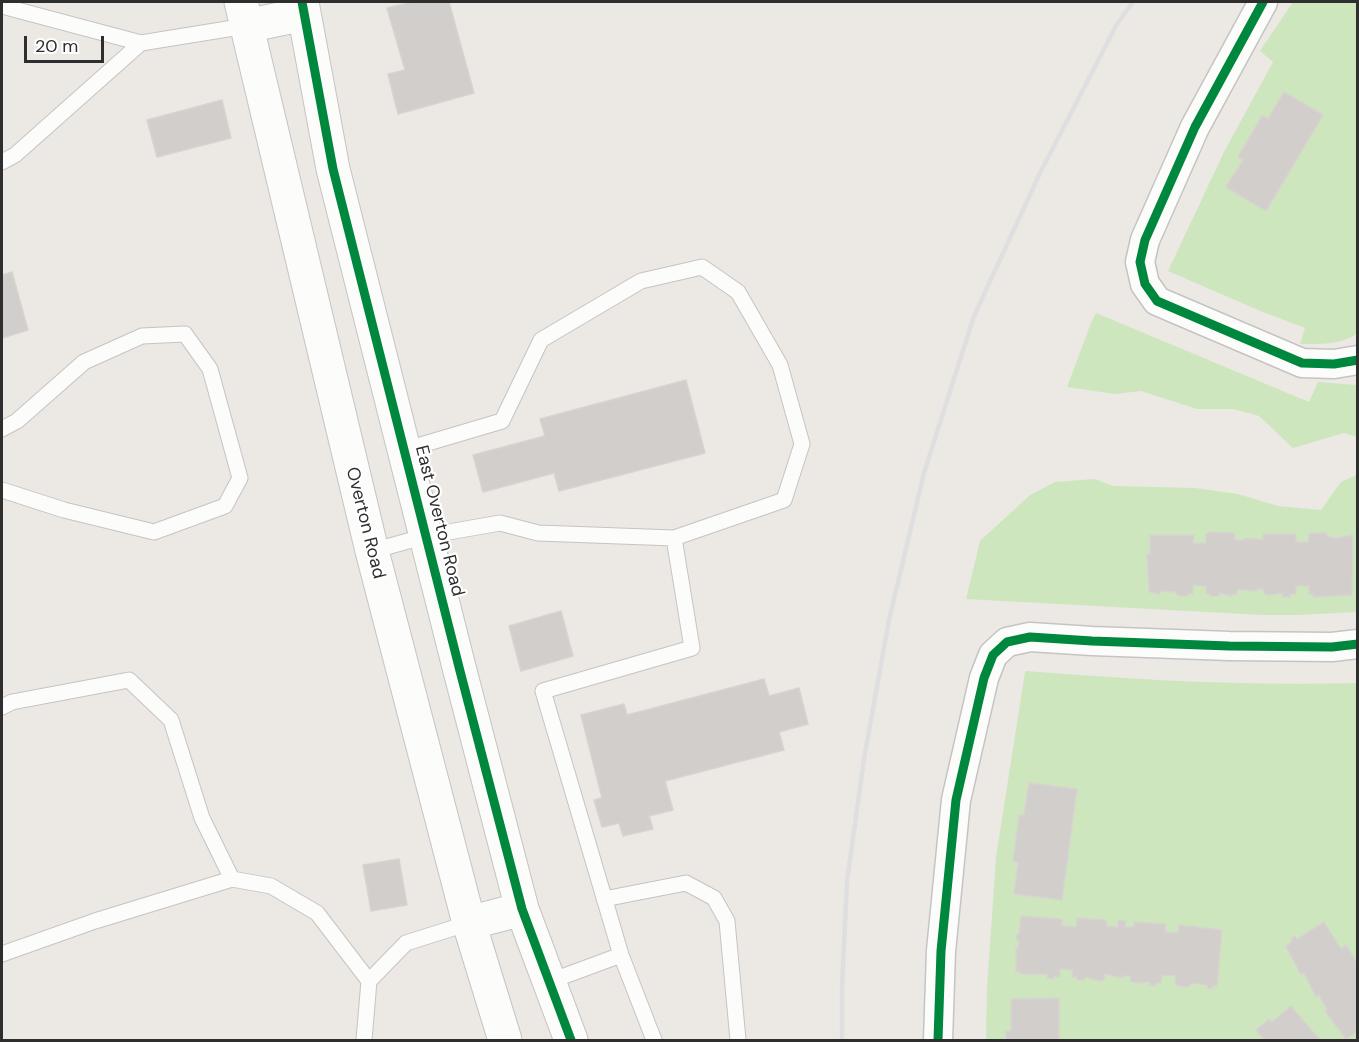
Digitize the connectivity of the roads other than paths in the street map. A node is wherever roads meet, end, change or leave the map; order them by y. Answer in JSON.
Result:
{"nodes":[{"id":1,"x":1263,"y":2,"type":"edge"},
{"id":2,"x":2,"y":6,"type":"edge"},
{"id":3,"x":303,"y":8,"type":"edge"},
{"id":4,"x":243,"y":14,"type":"edge"},
{"id":5,"x":141,"y":43,"type":"junction"},
{"id":6,"x":2,"y":162,"type":"edge"},
{"id":7,"x":1358,"y":360,"type":"edge"},
{"id":8,"x":2,"y":429,"type":"edge"},
{"id":9,"x":404,"y":450,"type":"junction"},
{"id":10,"x":2,"y":490,"type":"edge"},
{"id":11,"x":426,"y":536,"type":"junction"},
{"id":12,"x":674,"y":538,"type":"junction"},
{"id":13,"x":372,"y":551,"type":"junction"},
{"id":14,"x":1358,"y":644,"type":"edge"},
{"id":15,"x":2,"y":707,"type":"edge"},
{"id":16,"x":232,"y":879,"type":"junction"},
{"id":17,"x":604,"y":899,"type":"junction"},
{"id":18,"x":522,"y":909,"type":"junction"},
{"id":19,"x":469,"y":923,"type":"junction"},
{"id":20,"x":2,"y":954,"type":"edge"},
{"id":21,"x":621,"y":955,"type":"junction"},
{"id":22,"x":369,"y":981,"type":"junction"},
{"id":23,"x":548,"y":982,"type":"junction"},
{"id":24,"x":364,"y":1041,"type":"edge"},
{"id":25,"x":505,"y":1041,"type":"edge"},
{"id":26,"x":571,"y":1041,"type":"edge"},
{"id":27,"x":654,"y":1041,"type":"edge"},
{"id":28,"x":738,"y":1041,"type":"edge"},
{"id":29,"x":938,"y":1041,"type":"edge"}],
"edges":[{"from":1,"to":7,"type":"street"},
{"from":2,"to":5,"type":"lane"},
{"from":3,"to":4,"type":"street"},
{"from":3,"to":9,"type":"street","name":"East Overton Road"},
{"from":4,"to":5,"type":"lane"},
{"from":4,"to":13,"type":"street","name":"Overton Road"},
{"from":5,"to":6,"type":"lane"},
{"from":8,"to":10,"type":"lane"},
{"from":9,"to":11,"type":"street","name":"East Overton Road"},
{"from":9,"to":12,"type":"lane"},
{"from":11,"to":12,"type":"lane"},
{"from":11,"to":13,"type":"lane"},
{"from":11,"to":18,"type":"street","name":"East Overton Road"},
{"from":12,"to":17,"type":"lane"},
{"from":13,"to":19,"type":"street","name":"Overton Road"},
{"from":14,"to":29,"type":"street"},
{"from":15,"to":16,"type":"lane"},
{"from":16,"to":20,"type":"lane"},
{"from":16,"to":22,"type":"lane"},
{"from":17,"to":21,"type":"lane"},
{"from":17,"to":28,"type":"lane"},
{"from":18,"to":19,"type":"street"},
{"from":18,"to":23,"type":"street","name":"East Overton Road"},
{"from":19,"to":22,"type":"lane"},
{"from":19,"to":25,"type":"street","name":"Overton Road"},
{"from":21,"to":23,"type":"lane"},
{"from":21,"to":27,"type":"lane"},
{"from":22,"to":24,"type":"lane"},
{"from":23,"to":26,"type":"street","name":"East Overton Road"}]}
